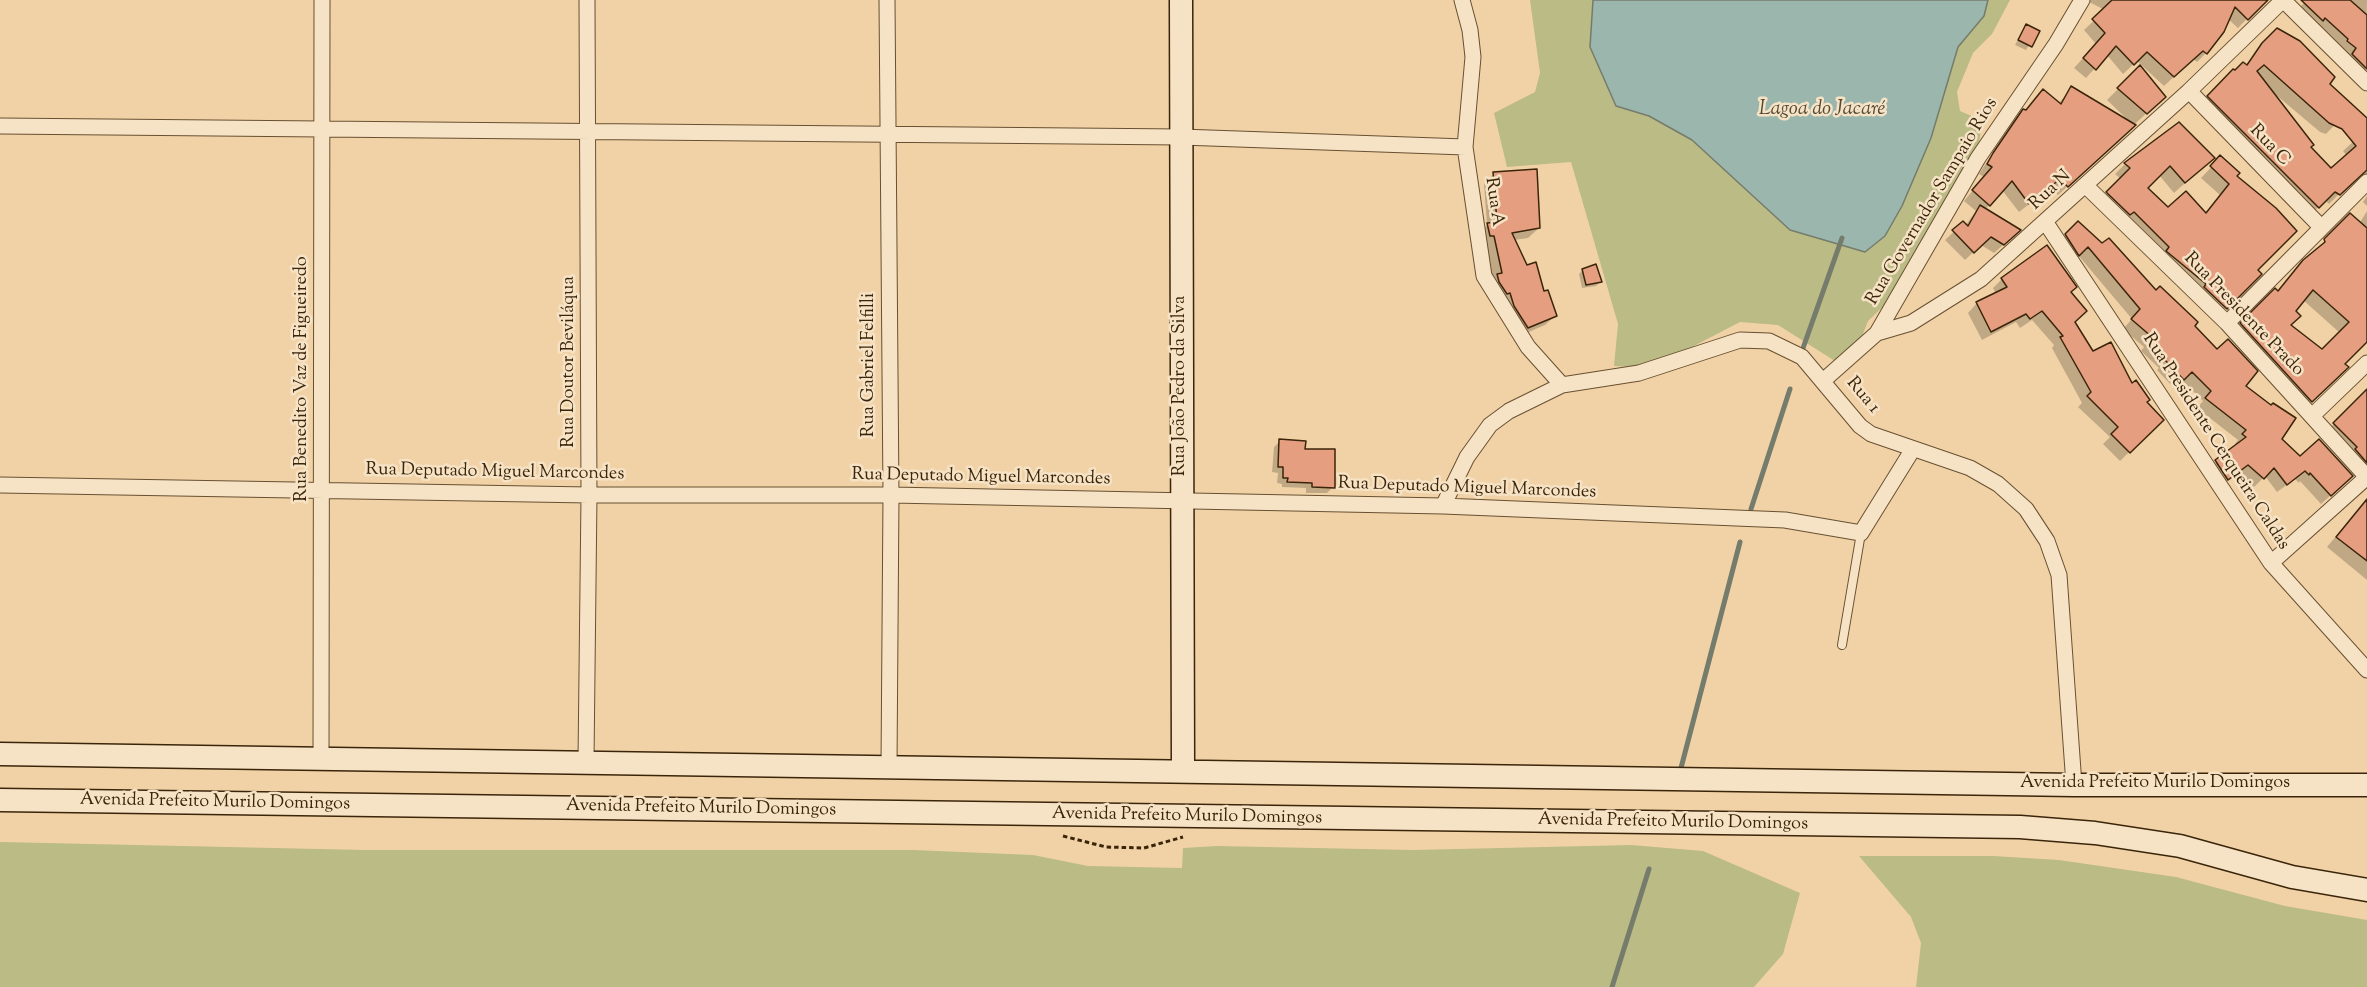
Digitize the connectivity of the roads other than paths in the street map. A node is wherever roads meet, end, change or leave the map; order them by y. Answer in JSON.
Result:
{"nodes":[{"id":1,"x":322,"y":0,"type":"edge"},
{"id":2,"x":587,"y":0,"type":"edge"},
{"id":3,"x":887,"y":0,"type":"edge"},
{"id":4,"x":1180,"y":0,"type":"edge"},
{"id":5,"x":1462,"y":0,"type":"edge"},
{"id":6,"x":2082,"y":0,"type":"edge"},
{"id":7,"x":2283,"y":0,"type":"edge"},
{"id":8,"x":2367,"y":83,"type":"edge"},
{"id":9,"x":2189,"y":91,"type":"junction"},
{"id":10,"x":0,"y":126,"type":"edge"},
{"id":11,"x":323,"y":131,"type":"junction"},
{"id":12,"x":589,"y":133,"type":"junction"},
{"id":13,"x":888,"y":134,"type":"junction"},
{"id":14,"x":1181,"y":137,"type":"junction"},
{"id":15,"x":1465,"y":147,"type":"junction"},
{"id":16,"x":2367,"y":182,"type":"edge"},
{"id":17,"x":2086,"y":186,"type":"junction"},
{"id":18,"x":2046,"y":223,"type":"junction"},
{"id":19,"x":2321,"y":227,"type":"junction"},
{"id":20,"x":2227,"y":323,"type":"junction"},
{"id":21,"x":1877,"y":333,"type":"junction"},
{"id":22,"x":2367,"y":363,"type":"edge"},
{"id":23,"x":1824,"y":380,"type":"junction"},
{"id":24,"x":1562,"y":385,"type":"junction"},
{"id":25,"x":2313,"y":415,"type":"junction"},
{"id":26,"x":1913,"y":449,"type":"junction"},
{"id":27,"x":2367,"y":477,"type":"edge"},
{"id":28,"x":0,"y":485,"type":"edge"},
{"id":29,"x":322,"y":489,"type":"junction"},
{"id":30,"x":590,"y":495,"type":"junction"},
{"id":31,"x":891,"y":495,"type":"junction"},
{"id":32,"x":1182,"y":503,"type":"junction"},
{"id":33,"x":1443,"y":506,"type":"junction"},
{"id":34,"x":1861,"y":533,"type":"junction"},
{"id":35,"x":2271,"y":563,"type":"junction"},
{"id":36,"x":1842,"y":645,"type":"dead end"},
{"id":37,"x":2367,"y":670,"type":"edge"},
{"id":38,"x":0,"y":754,"type":"edge"},
{"id":39,"x":321,"y":759,"type":"junction"},
{"id":40,"x":586,"y":761,"type":"junction"},
{"id":41,"x":888,"y":766,"type":"junction"},
{"id":42,"x":1183,"y":771,"type":"junction"},
{"id":43,"x":2074,"y":785,"type":"junction"},
{"id":44,"x":2367,"y":785,"type":"edge"},
{"id":45,"x":0,"y":800,"type":"edge"},
{"id":46,"x":2367,"y":890,"type":"edge"}],
"edges":[{"from":1,"to":11,"type":"street","name":"Rua Benedito Vaz de Figueiredo"},
{"from":2,"to":12,"type":"street","name":"Rua Doutor Beviláqua"},
{"from":3,"to":13,"type":"street","name":"Rua Gabriel Felfilli"},
{"from":4,"to":14,"type":"main road","name":"Rua João Pedro da Silva"},
{"from":5,"to":15,"type":"street","name":"Rua A"},
{"from":6,"to":21,"type":"street","name":"Rua Governador Sampaio Rios"},
{"from":7,"to":8,"type":"street"},
{"from":7,"to":9,"type":"street","name":"Rua N"},
{"from":9,"to":17,"type":"street","name":"Rua N"},
{"from":9,"to":19,"type":"street","name":"Rua C"},
{"from":10,"to":11,"type":"street"},
{"from":11,"to":12,"type":"street"},
{"from":11,"to":29,"type":"street","name":"Rua Benedito Vaz de Figueiredo"},
{"from":12,"to":13,"type":"street"},
{"from":12,"to":30,"type":"street","name":"Rua Doutor Beviláqua"},
{"from":13,"to":14,"type":"street"},
{"from":13,"to":31,"type":"street","name":"Rua Gabriel Felfilli"},
{"from":14,"to":15,"type":"street"},
{"from":14,"to":32,"type":"main road","name":"Rua João Pedro da Silva"},
{"from":15,"to":24,"type":"street","name":"Rua A"},
{"from":16,"to":19,"type":"street"},
{"from":17,"to":18,"type":"street","name":"Rua N"},
{"from":17,"to":20,"type":"street","name":"Rua Presidente Prado"},
{"from":18,"to":21,"type":"street","name":"Rua N"},
{"from":18,"to":35,"type":"street","name":"Rua Presidente Cerqueira Caldas"},
{"from":19,"to":20,"type":"street"},
{"from":20,"to":25,"type":"street","name":"Rua Presidente Prado"},
{"from":21,"to":23,"type":"street","name":"Rua N"},
{"from":22,"to":25,"type":"street"},
{"from":23,"to":24,"type":"street","name":"Rua 1"},
{"from":23,"to":26,"type":"street","name":"Rua 1"},
{"from":24,"to":33,"type":"street","name":"Rua 1"},
{"from":25,"to":27,"type":"street","name":"Rua Presidente Prado"},
{"from":26,"to":34,"type":"street"},
{"from":26,"to":43,"type":"street","name":"Rua 1"},
{"from":27,"to":35,"type":"street"},
{"from":28,"to":29,"type":"street","name":"Rua Deputado Miguel Marcondes"},
{"from":29,"to":30,"type":"street","name":"Rua Deputado Miguel Marcondes"},
{"from":29,"to":39,"type":"street","name":"Rua Benedito Vaz de Figueiredo"},
{"from":30,"to":31,"type":"street","name":"Rua Deputado Miguel Marcondes"},
{"from":30,"to":40,"type":"street","name":"Rua Doutor Beviláqua"},
{"from":31,"to":32,"type":"street","name":"Rua Deputado Miguel Marcondes"},
{"from":31,"to":41,"type":"street","name":"Rua Gabriel Felfilli"},
{"from":32,"to":33,"type":"street","name":"Rua Deputado Miguel Marcondes"},
{"from":32,"to":42,"type":"main road","name":"Rua João Pedro da Silva"},
{"from":33,"to":34,"type":"street","name":"Rua Deputado Miguel Marcondes"},
{"from":34,"to":36,"type":"lane"},
{"from":35,"to":37,"type":"street","name":"Rua Presidente Cerqueira Caldas"},
{"from":38,"to":39,"type":"main road","name":"Avenida Prefeito Murilo Domingos"},
{"from":39,"to":40,"type":"main road","name":"Avenida Prefeito Murilo Domingos"},
{"from":40,"to":41,"type":"main road","name":"Avenida Prefeito Murilo Domingos"},
{"from":41,"to":42,"type":"main road","name":"Avenida Prefeito Murilo Domingos"},
{"from":42,"to":43,"type":"main road","name":"Avenida Prefeito Murilo Domingos"},
{"from":43,"to":44,"type":"main road","name":"Avenida Prefeito Murilo Domingos"},
{"from":45,"to":46,"type":"main road","name":"Avenida Prefeito Murilo Domingos"}]}
